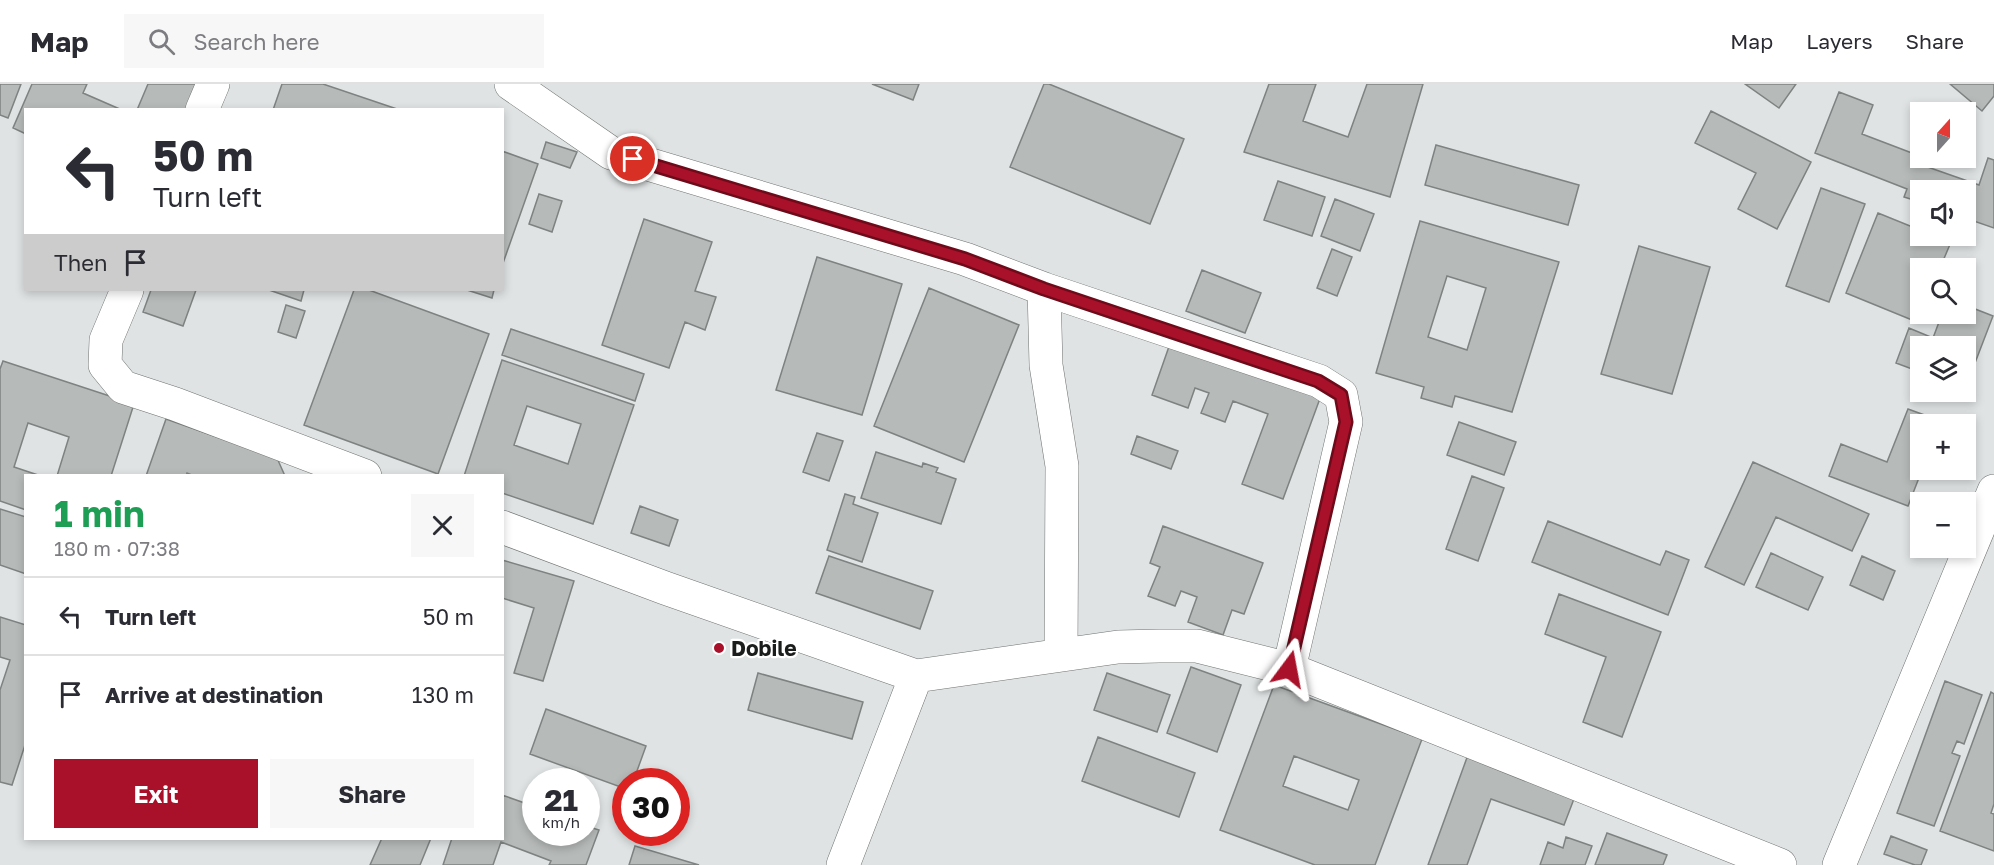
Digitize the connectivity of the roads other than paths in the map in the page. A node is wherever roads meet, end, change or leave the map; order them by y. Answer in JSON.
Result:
{"nodes":[{"id":1,"x":213,"y":84,"type":"edge"},
{"id":2,"x":511,"y":84,"type":"edge"},
{"id":3,"x":203,"y":108,"type":"edge"},
{"id":4,"x":1044,"y":289,"type":"junction"},
{"id":5,"x":127,"y":291,"type":"edge"},
{"id":6,"x":360,"y":474,"type":"edge"},
{"id":7,"x":1994,"y":491,"type":"edge"},
{"id":8,"x":504,"y":528,"type":"edge"},
{"id":9,"x":1060,"y":655,"type":"junction"},
{"id":10,"x":1289,"y":669,"type":"junction"},
{"id":11,"x":916,"y":676,"type":"junction"},
{"id":12,"x":843,"y":865,"type":"edge"},
{"id":13,"x":1780,"y":865,"type":"edge"},
{"id":14,"x":1839,"y":865,"type":"edge"}],
"edges":[{"from":1,"to":3,"type":"street"},
{"from":2,"to":4,"type":"street"},
{"from":4,"to":9,"type":"street"},
{"from":4,"to":10,"type":"street"},
{"from":5,"to":6,"type":"street"},
{"from":7,"to":14,"type":"street"},
{"from":8,"to":11,"type":"street"},
{"from":9,"to":10,"type":"street"},
{"from":9,"to":11,"type":"street"},
{"from":10,"to":13,"type":"street"},
{"from":11,"to":12,"type":"street"}]}
